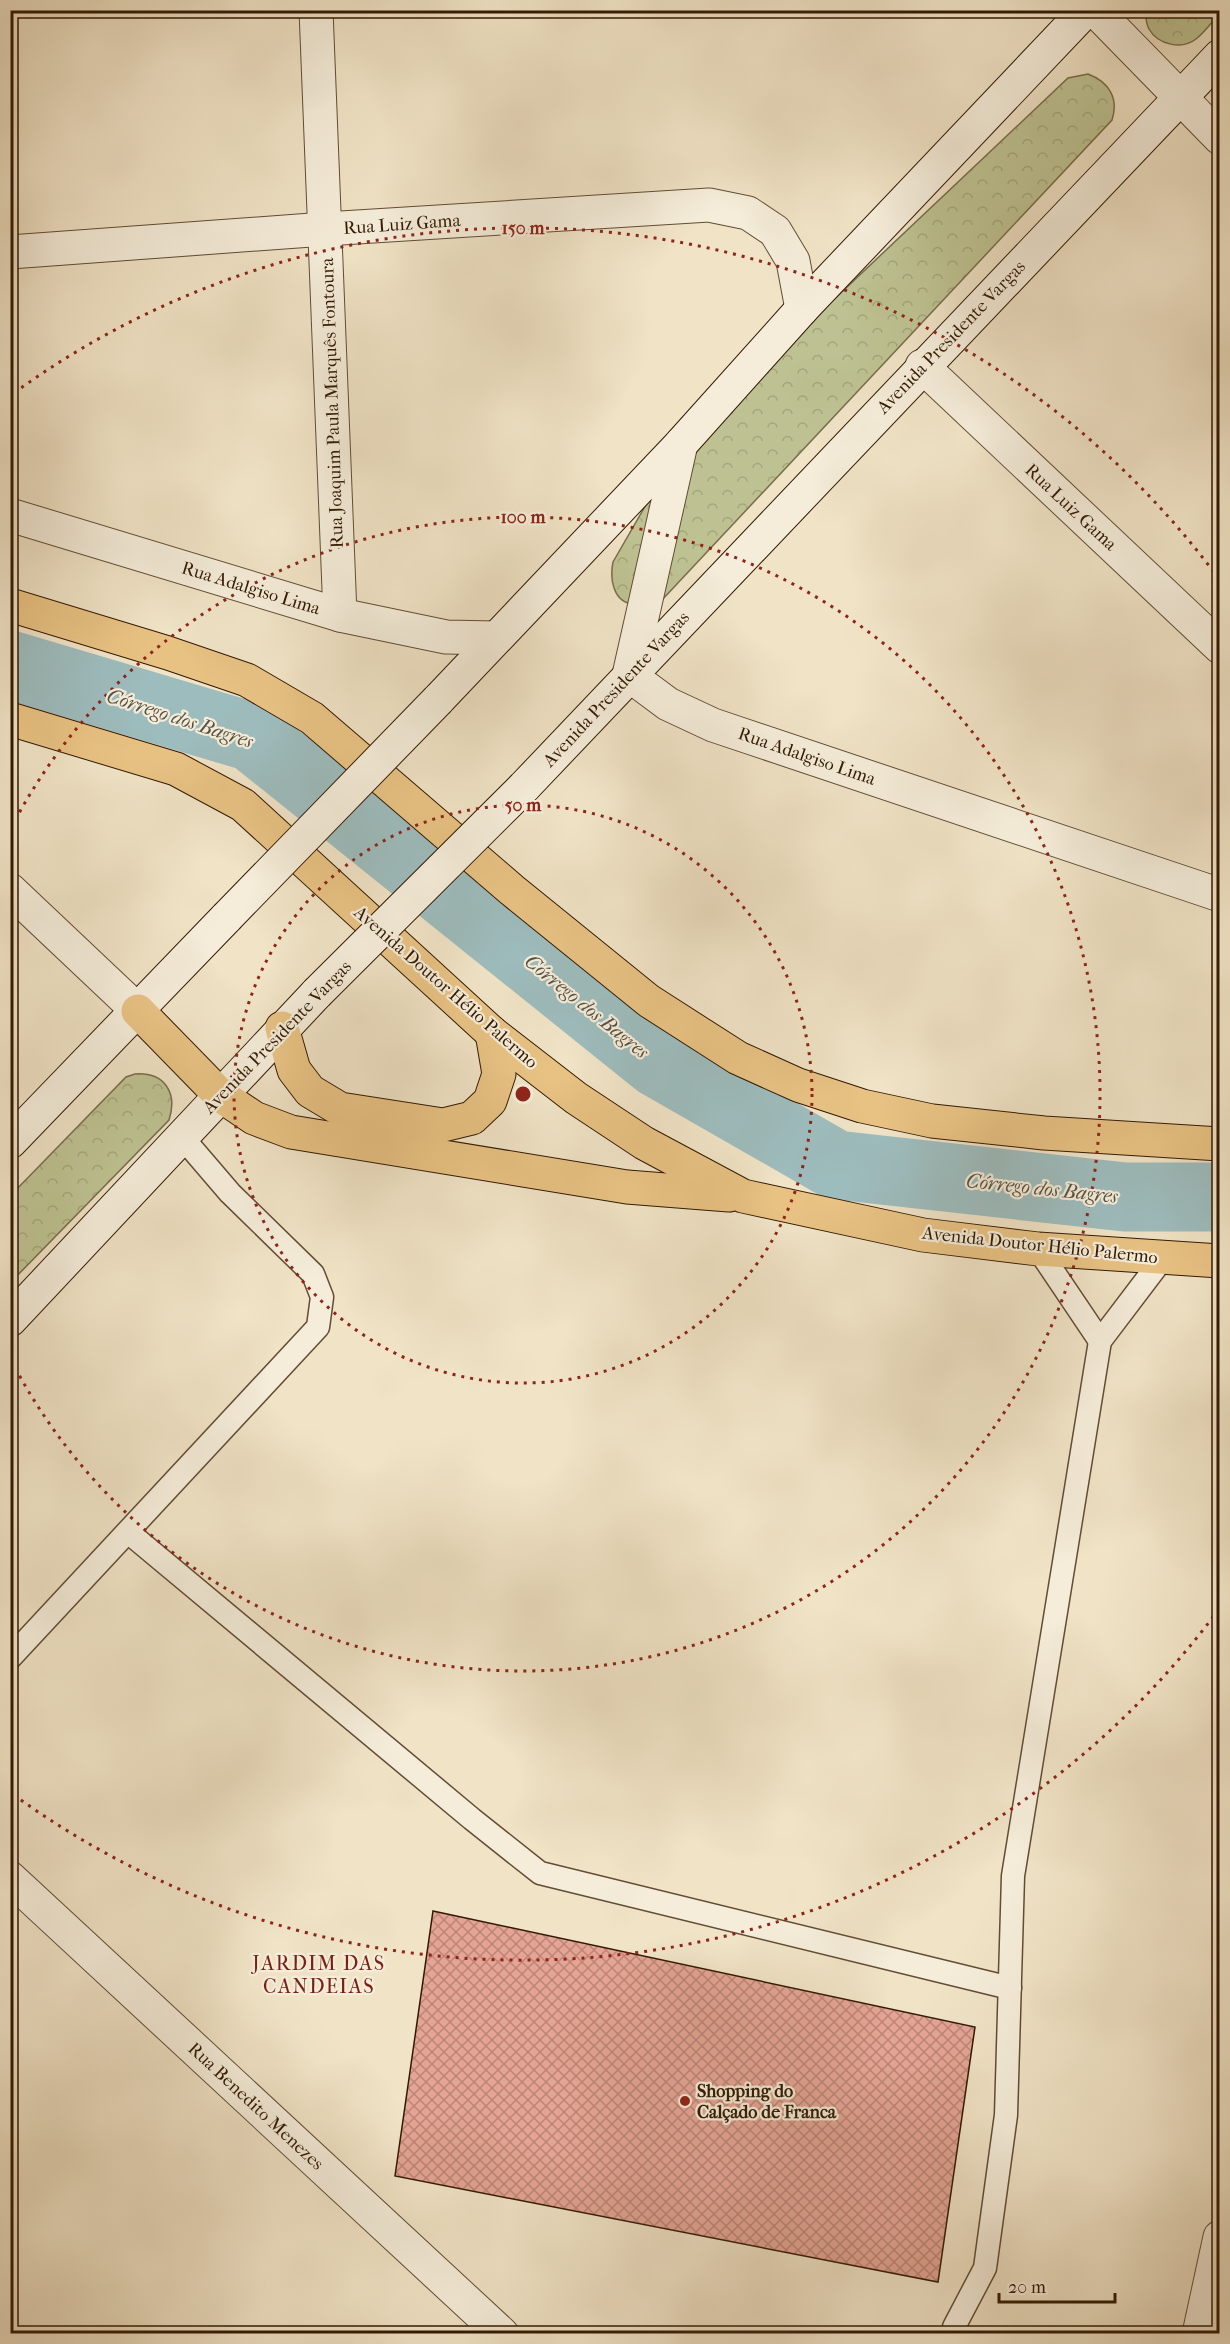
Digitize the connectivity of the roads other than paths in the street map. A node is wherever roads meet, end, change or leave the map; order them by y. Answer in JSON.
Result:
{"nodes":[{"id":1,"x":316,"y":10,"type":"edge"},
{"id":2,"x":1086,"y":10,"type":"edge"},
{"id":3,"x":1095,"y":10,"type":"edge"},
{"id":4,"x":1220,"y":56,"type":"edge"},
{"id":5,"x":1179,"y":99,"type":"junction"},
{"id":6,"x":1220,"y":138,"type":"edge"},
{"id":7,"x":325,"y":229,"type":"junction"},
{"id":8,"x":10,"y":252,"type":"edge"},
{"id":9,"x":802,"y":309,"type":"junction"},
{"id":10,"x":922,"y":366,"type":"junction"},
{"id":11,"x":681,"y":444,"type":"junction"},
{"id":12,"x":10,"y":515,"type":"edge"},
{"id":13,"x":10,"y":605,"type":"edge"},
{"id":14,"x":340,"y":615,"type":"junction"},
{"id":15,"x":496,"y":638,"type":"junction"},
{"id":16,"x":1220,"y":647,"type":"edge"},
{"id":17,"x":629,"y":675,"type":"junction"},
{"id":18,"x":10,"y":719,"type":"edge"},
{"id":19,"x":10,"y":890,"type":"edge"},
{"id":20,"x":1220,"y":895,"type":"edge"},
{"id":21,"x":138,"y":1011,"type":"junction"},
{"id":22,"x":282,"y":1028,"type":"junction"},
{"id":23,"x":492,"y":1033,"type":"junction"},
{"id":24,"x":220,"y":1095,"type":"junction"},
{"id":25,"x":182,"y":1137,"type":"junction"},
{"id":26,"x":10,"y":1142,"type":"edge"},
{"id":27,"x":1220,"y":1144,"type":"edge"},
{"id":28,"x":743,"y":1196,"type":"junction"},
{"id":29,"x":1038,"y":1249,"type":"junction"},
{"id":30,"x":1163,"y":1257,"type":"junction"},
{"id":31,"x":1220,"y":1261,"type":"edge"},
{"id":32,"x":10,"y":1320,"type":"edge"},
{"id":33,"x":1100,"y":1341,"type":"junction"},
{"id":34,"x":128,"y":1532,"type":"junction"},
{"id":35,"x":10,"y":1658,"type":"edge"},
{"id":36,"x":10,"y":1878,"type":"edge"},
{"id":37,"x":1010,"y":1988,"type":"junction"},
{"id":38,"x":1220,"y":2237,"type":"edge"},
{"id":39,"x":954,"y":2327,"type":"dead end"},
{"id":40,"x":502,"y":2334,"type":"edge"},
{"id":41,"x":1199,"y":2334,"type":"edge"}],
"edges":[{"from":1,"to":7,"type":"street","name":"Rua Joaquim Paula Marquês Fontoura"},
{"from":2,"to":9,"type":"street"},
{"from":3,"to":5,"type":"street"},
{"from":4,"to":5,"type":"street","name":"Avenida Presidente Vargas"},
{"from":5,"to":6,"type":"street"},
{"from":5,"to":10,"type":"street","name":"Avenida Presidente Vargas"},
{"from":7,"to":8,"type":"street","name":"Rua Luiz Gama"},
{"from":7,"to":9,"type":"street","name":"Rua Luiz Gama"},
{"from":7,"to":14,"type":"street","name":"Rua Joaquim Paula Marquês Fontoura"},
{"from":9,"to":11,"type":"street"},
{"from":10,"to":16,"type":"street","name":"Rua Luiz Gama"},
{"from":10,"to":17,"type":"street","name":"Avenida Presidente Vargas"},
{"from":11,"to":15,"type":"street"},
{"from":11,"to":17,"type":"street"},
{"from":12,"to":14,"type":"street","name":"Rua Adalgiso Lima"},
{"from":13,"to":27,"type":"main road"},
{"from":14,"to":15,"type":"street","name":"Rua Adalgiso Lima"},
{"from":15,"to":21,"type":"street","bridge":true},
{"from":17,"to":20,"type":"street","name":"Rua Adalgiso Lima"},
{"from":17,"to":22,"type":"street","name":"Avenida Presidente Vargas","bridge":true},
{"from":18,"to":23,"type":"main road","name":"Avenida Doutor Hélio Palermo"},
{"from":19,"to":21,"type":"street"},
{"from":21,"to":24,"type":"main road"},
{"from":21,"to":26,"type":"street"},
{"from":22,"to":23,"type":"main road"},
{"from":22,"to":24,"type":"street","name":"Avenida Presidente Vargas"},
{"from":23,"to":28,"type":"main road","name":"Avenida Doutor Hélio Palermo"},
{"from":24,"to":25,"type":"street","name":"Avenida Presidente Vargas"},
{"from":24,"to":28,"type":"main road"},
{"from":25,"to":32,"type":"street","name":"Avenida Presidente Vargas"},
{"from":25,"to":34,"type":"lane"},
{"from":28,"to":29,"type":"main road","name":"Avenida Doutor Hélio Palermo"},
{"from":29,"to":30,"type":"main road","name":"Avenida Doutor Hélio Palermo"},
{"from":29,"to":33,"type":"lane"},
{"from":30,"to":31,"type":"main road","name":"Avenida Doutor Hélio Palermo"},
{"from":30,"to":33,"type":"lane"},
{"from":33,"to":37,"type":"lane"},
{"from":34,"to":35,"type":"lane"},
{"from":34,"to":37,"type":"lane"},
{"from":36,"to":40,"type":"street","name":"Rua Benedito Menezes"},
{"from":37,"to":39,"type":"lane"},
{"from":38,"to":41,"type":"street"}]}
